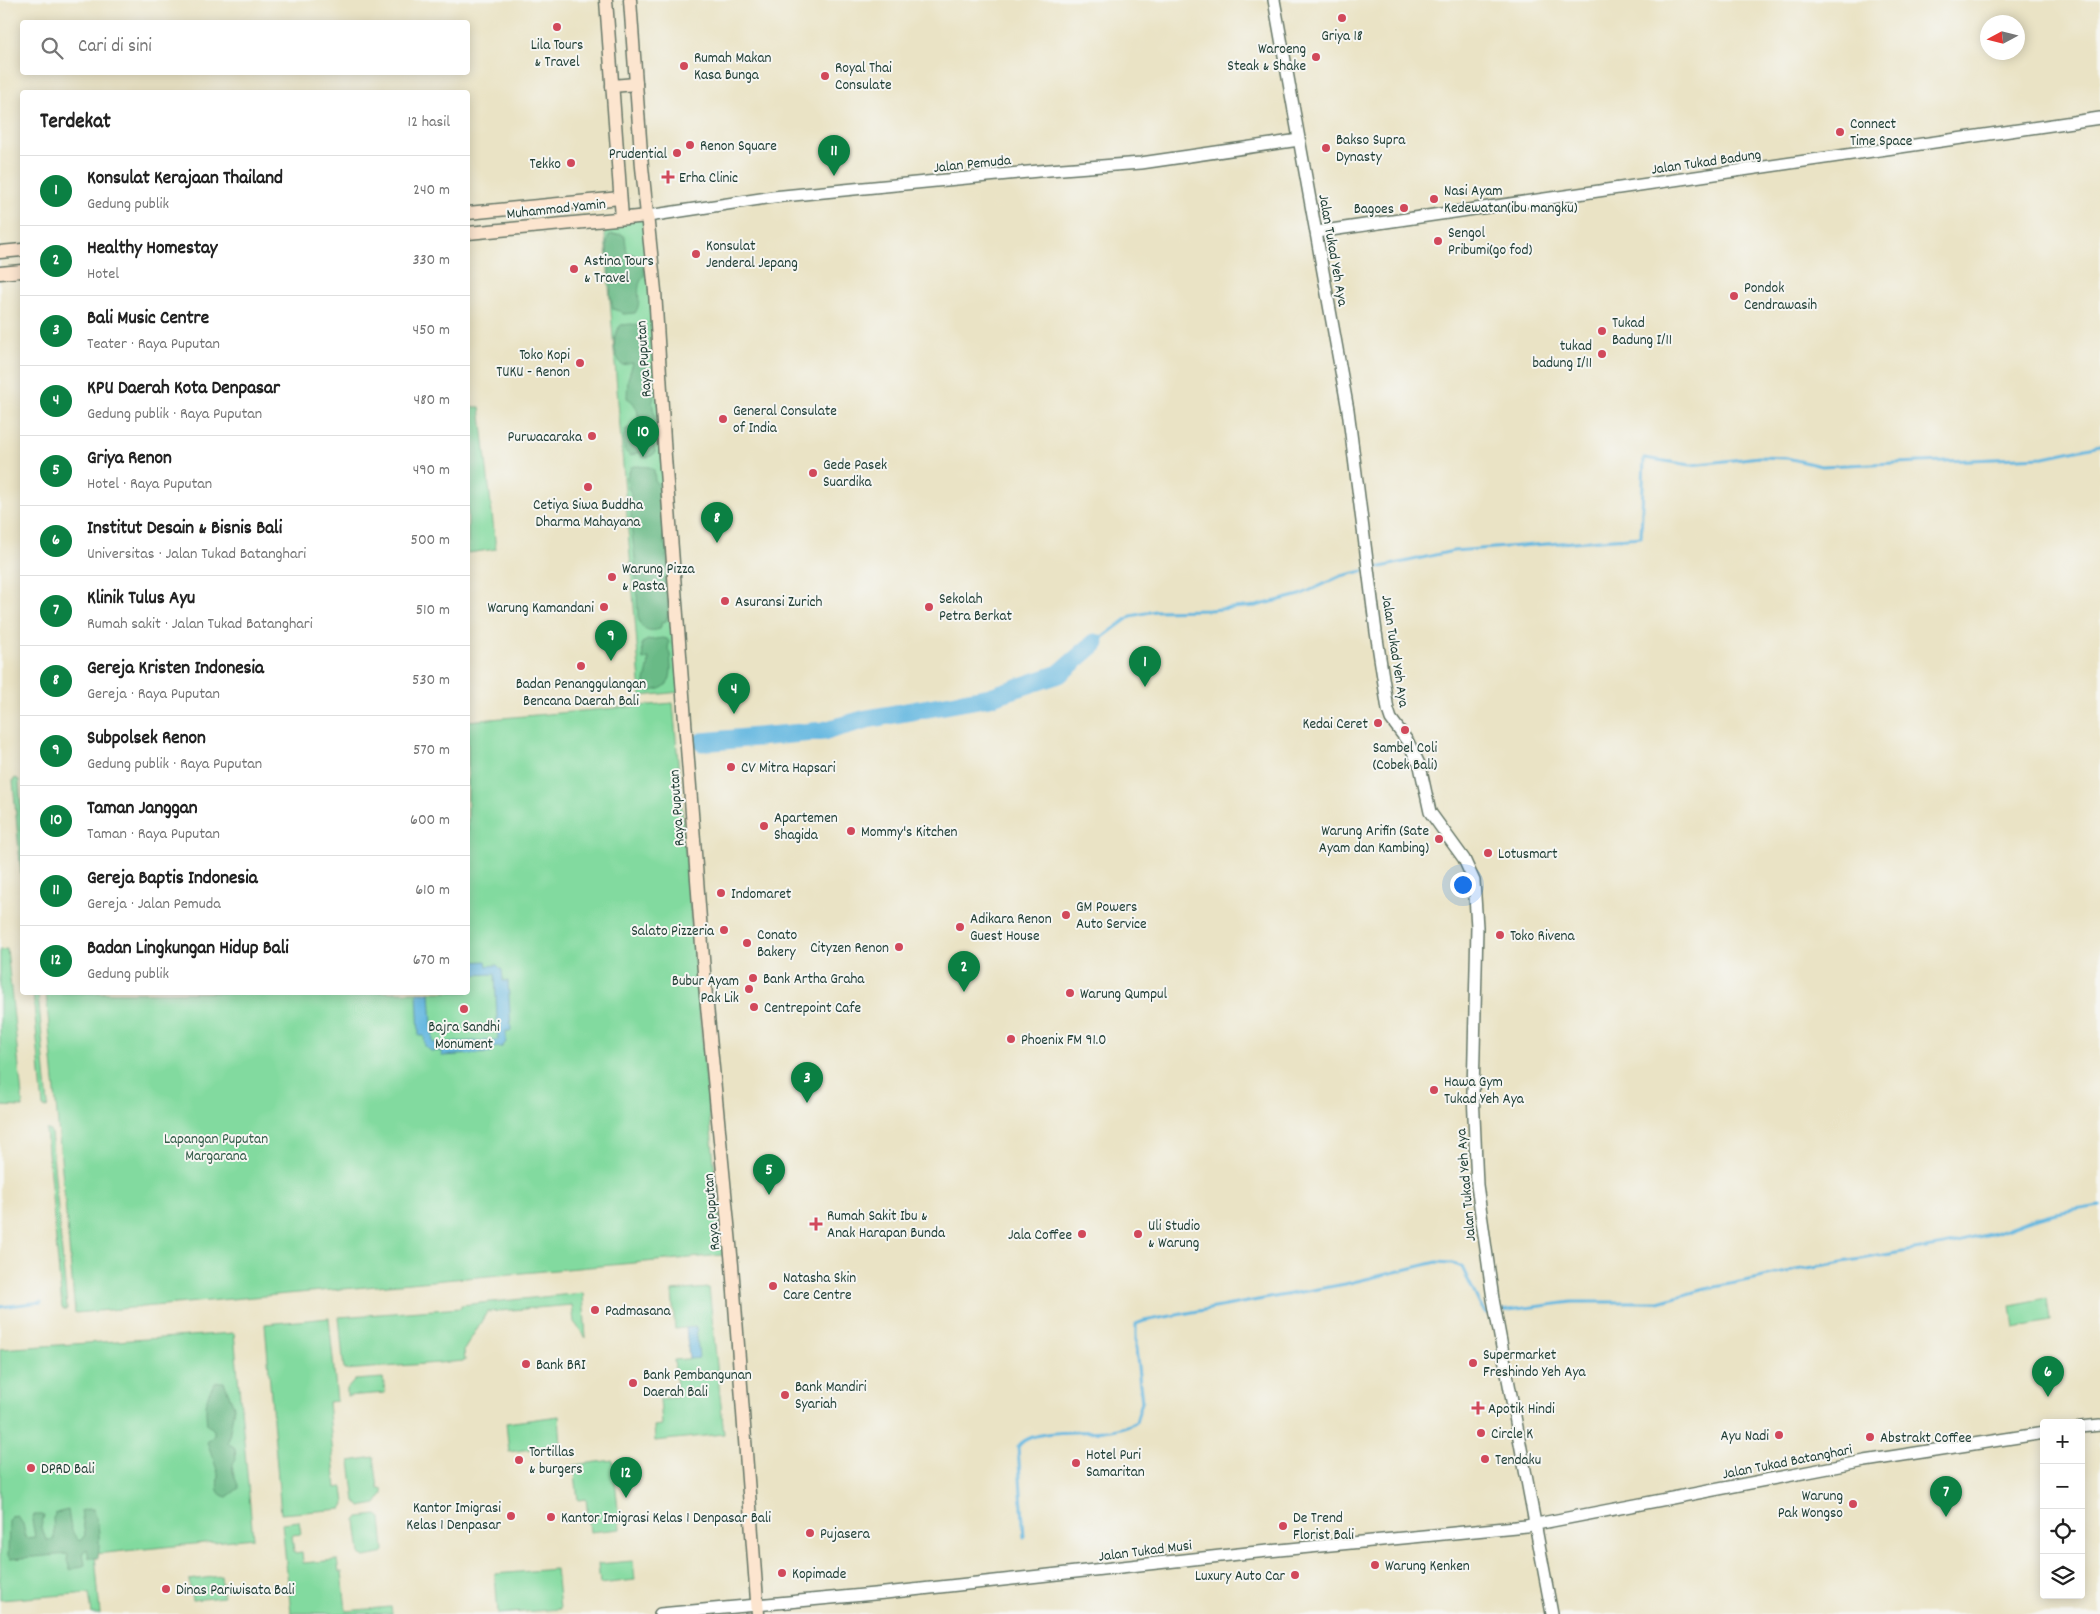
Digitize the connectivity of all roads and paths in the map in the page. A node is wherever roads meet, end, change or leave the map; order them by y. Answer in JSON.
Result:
{"nodes":[{"id":1,"x":606,"y":0,"type":"edge"},
{"id":2,"x":630,"y":0,"type":"edge"},
{"id":3,"x":1274,"y":0,"type":"edge"},
{"id":4,"x":636,"y":84,"type":"junction"},
{"id":5,"x":612,"y":86,"type":"junction"},
{"id":6,"x":2100,"y":118,"type":"edge"},
{"id":7,"x":1299,"y":140,"type":"junction"},
{"id":8,"x":620,"y":198,"type":"junction"},
{"id":9,"x":470,"y":213,"type":"edge"},
{"id":10,"x":648,"y":216,"type":"junction"},
{"id":11,"x":622,"y":218,"type":"junction"},
{"id":12,"x":1317,"y":232,"type":"junction"},
{"id":13,"x":470,"y":233,"type":"edge"},
{"id":14,"x":20,"y":250,"type":"edge"},
{"id":15,"x":0,"y":252,"type":"edge"},
{"id":16,"x":20,"y":271,"type":"edge"},
{"id":17,"x":0,"y":273,"type":"edge"},
{"id":18,"x":2100,"y":1424,"type":"edge"},
{"id":19,"x":2085,"y":1426,"type":"edge"},
{"id":20,"x":2040,"y":1434,"type":"edge"},
{"id":21,"x":1537,"y":1524,"type":"junction"},
{"id":22,"x":758,"y":1609,"type":"edge"},
{"id":23,"x":660,"y":1614,"type":"edge"},
{"id":24,"x":1552,"y":1614,"type":"edge"}],
"edges":[{"from":1,"to":5,"type":"main road"},
{"from":2,"to":4,"type":"main road","name":"Raya Puputan"},
{"from":3,"to":7,"type":"street","name":"Jalan Tukad Yeh Aya"},
{"from":4,"to":5,"type":"main road"},
{"from":4,"to":10,"type":"main road","name":"Raya Puputan"},
{"from":5,"to":8,"type":"main road"},
{"from":6,"to":12,"type":"street","name":"Jalan Tukad Badung"},
{"from":7,"to":10,"type":"street","name":"Jalan Pemuda"},
{"from":7,"to":12,"type":"street","name":"Jalan Tukad Yeh Aya"},
{"from":8,"to":9,"type":"main road","name":"Muhammad Yamin"},
{"from":8,"to":11,"type":"main road"},
{"from":10,"to":11,"type":"main road","name":"Muhammad Yamin"},
{"from":10,"to":22,"type":"main road","name":"Raya Puputan"},
{"from":11,"to":13,"type":"main road","name":"Muhammad Yamin"},
{"from":12,"to":21,"type":"street","name":"Jalan Tukad Yeh Aya"},
{"from":14,"to":15,"type":"main road"},
{"from":16,"to":17,"type":"main road"},
{"from":18,"to":19,"type":"street"},
{"from":20,"to":21,"type":"street","name":"Jalan Tukad Batanghari"},
{"from":21,"to":22,"type":"street","name":"Jalan Tukad Musi"},
{"from":21,"to":24,"type":"street","name":"Jalan Tukad Yeh Aya"},
{"from":22,"to":23,"type":"street","name":"Jalan Tukad Musi"}]}
